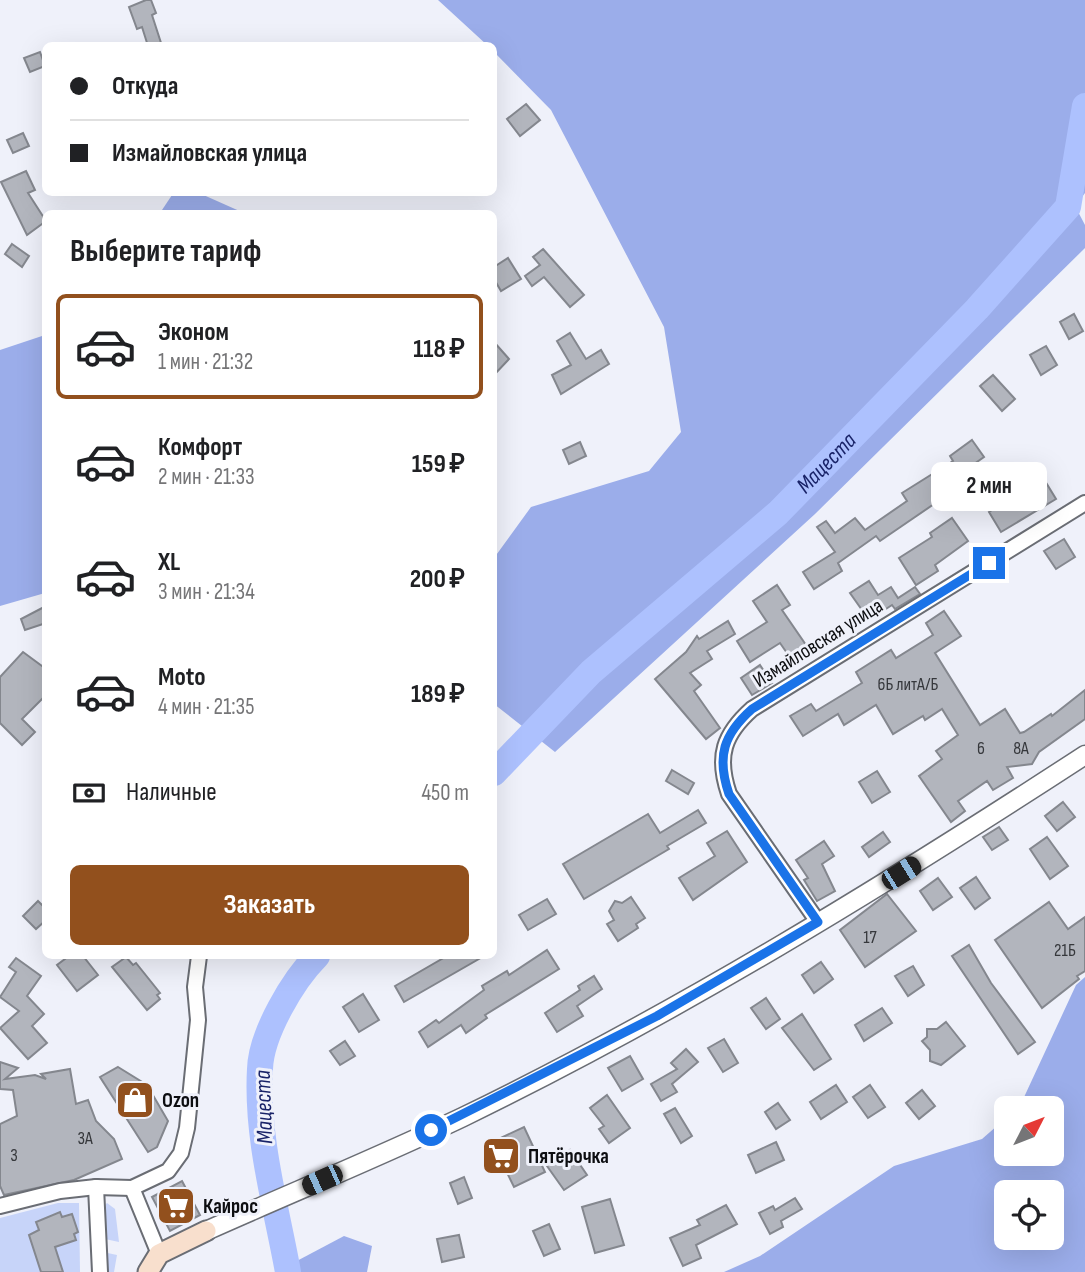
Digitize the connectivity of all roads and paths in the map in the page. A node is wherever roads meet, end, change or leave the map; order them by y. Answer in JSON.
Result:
{"nodes":[{"id":1,"x":1085,"y":503,"type":"edge"},
{"id":2,"x":1085,"y":755,"type":"edge"},
{"id":3,"x":818,"y":922,"type":"junction"},
{"id":4,"x":199,"y":959,"type":"edge"},
{"id":5,"x":96,"y":1187,"type":"junction"},
{"id":6,"x":132,"y":1188,"type":"junction"},
{"id":7,"x":0,"y":1206,"type":"edge"},
{"id":8,"x":206,"y":1231,"type":"joint"},
{"id":9,"x":159,"y":1254,"type":"junction"},
{"id":10,"x":100,"y":1272,"type":"edge"},
{"id":11,"x":148,"y":1272,"type":"edge"}],
"edges":[{"from":1,"to":3,"type":"street","name":"Измайловская улица"},
{"from":2,"to":3,"type":"street"},
{"from":3,"to":8,"type":"street"},
{"from":4,"to":6,"type":"street"},
{"from":5,"to":6,"type":"street"},
{"from":5,"to":7,"type":"street"},
{"from":5,"to":10,"type":"street"},
{"from":6,"to":9,"type":"street"},
{"from":8,"to":9,"type":"main road"},
{"from":9,"to":11,"type":"main road"}]}
